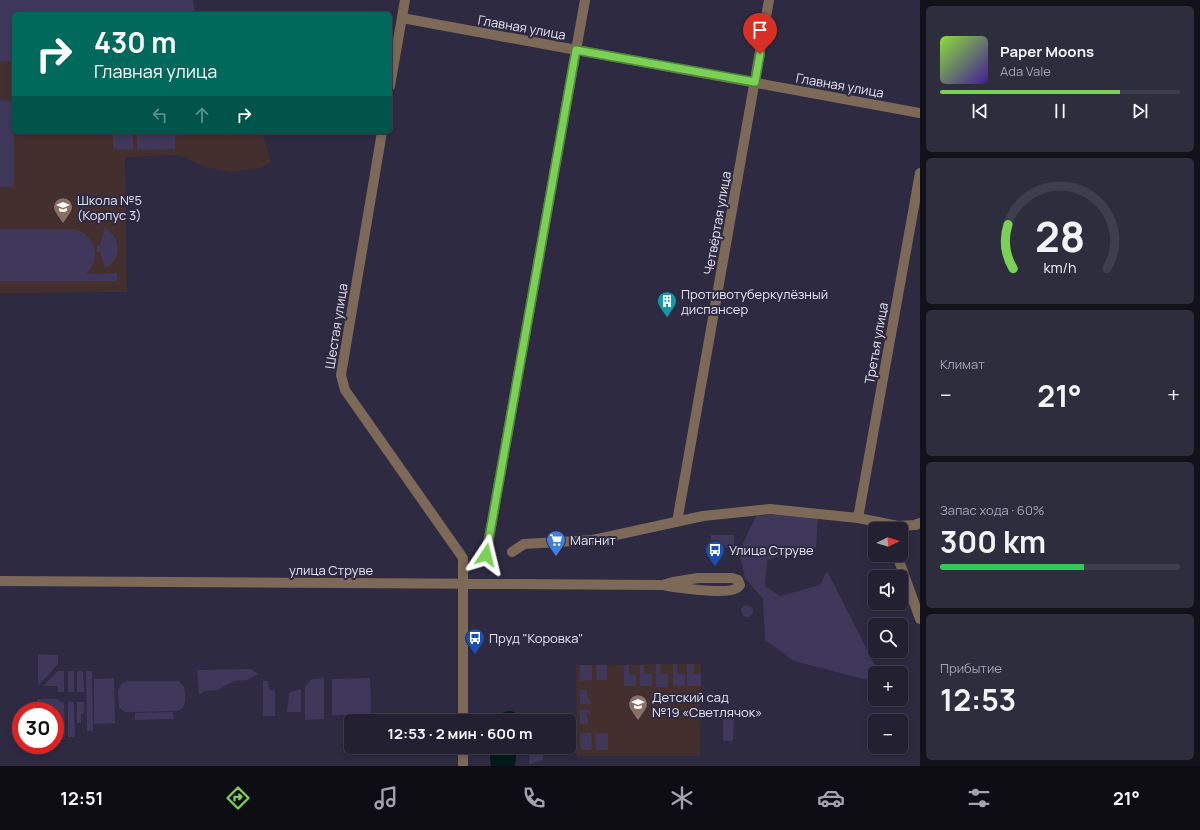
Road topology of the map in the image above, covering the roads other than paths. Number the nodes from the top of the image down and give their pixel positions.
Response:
1 (405, 0) edge
2 (585, 0) edge
3 (769, 0) edge
4 (402, 18) junction
5 (576, 50) junction
6 (392, 75) edge
7 (755, 82) junction
8 (920, 113) edge
9 (382, 134) edge
10 (920, 173) edge
11 (858, 518) junction
12 (677, 522) junction
13 (876, 522) edge
14 (920, 523) edge
15 (908, 526) edge
16 (512, 552) dead end
17 (486, 555) dead end
18 (900, 562) edge
19 (0, 581) edge
20 (463, 584) junction
21 (662, 585) junction
22 (920, 619) edge
23 (463, 714) edge
24 (463, 754) edge
25 (463, 766) edge

1 - 4 street
2 - 5 street
3 - 7 street, Четвёртая улица
4 - 5 street, Главная улица
4 - 6 street
5 - 7 street, Главная улица
5 - 17 street
7 - 8 street, Главная улица
7 - 12 street, Четвёртая улица
9 - 20 street, Шестая улица
10 - 11 street, Третья улица
11 - 12 street
11 - 13 street
12 - 16 street
14 - 15 street
18 - 22 street
19 - 20 street, улица Струве
20 - 21 street, улица Струве
20 - 23 street, Шестая улица
21 - 21 street, улица Струве
24 - 25 street

